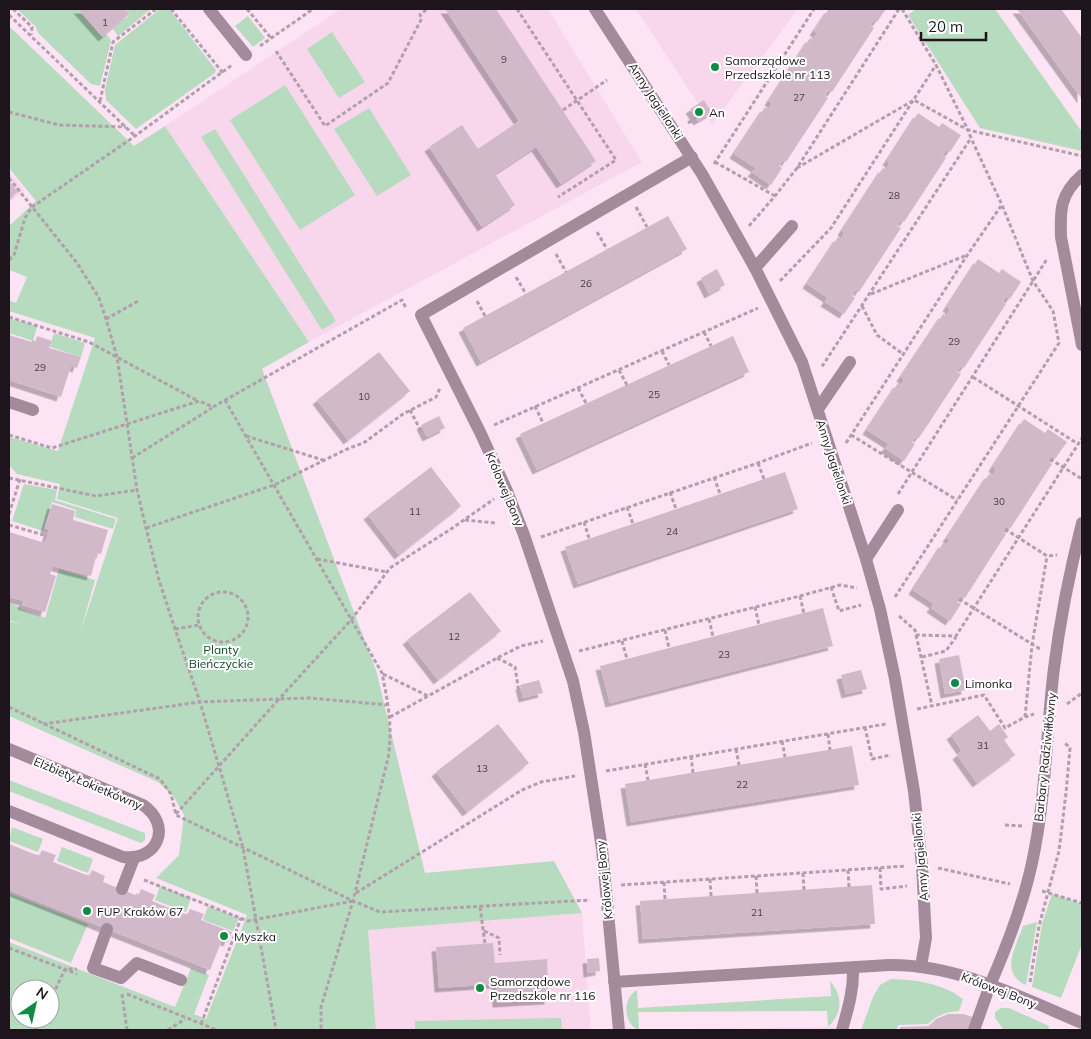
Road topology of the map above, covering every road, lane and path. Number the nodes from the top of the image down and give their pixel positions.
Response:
1 (13, 9) edge
2 (156, 9) edge
3 (171, 9) edge
4 (209, 9) edge
5 (247, 9) edge
6 (313, 9) edge
7 (427, 9) edge
8 (517, 9) edge
9 (596, 9) edge
10 (814, 9) edge
11 (898, 9) edge
12 (902, 9) edge
13 (9, 15) edge
14 (31, 36) junction
15 (271, 38) junction
16 (276, 51) dead end
17 (246, 55) junction
18 (936, 65) junction
19 (223, 72) junction
20 (608, 80) dead end
21 (577, 100) junction
22 (914, 100) junction
23 (100, 101) junction
24 (563, 110) dead end
25 (9, 112) edge
26 (126, 127) junction
27 (968, 130) junction
28 (135, 136) junction
29 (971, 138) junction
30 (1082, 156) edge
31 (692, 157) junction
32 (715, 162) junction
33 (798, 168) junction
34 (702, 174) junction
35 (1082, 175) edge
36 (9, 178) edge
37 (776, 196) junction
38 (558, 198) dead end
39 (1002, 205) junction
40 (32, 207) junction
41 (635, 207) dead end
42 (792, 226) dead end
43 (647, 227) dead end
44 (595, 229) dead end
45 (1061, 237) junction
46 (739, 238) junction
47 (607, 249) dead end
48 (555, 252) dead end
49 (968, 254) junction
50 (9, 260) edge
51 (755, 268) junction
52 (566, 272) dead end
53 (515, 274) dead end
54 (1033, 281) junction
55 (526, 294) dead end
56 (870, 295) junction
57 (475, 296) dead end
58 (770, 297) junction
59 (140, 300) dead end
60 (862, 306) junction
61 (421, 315) junction
62 (486, 316) dead end
63 (9, 317) edge
64 (106, 319) junction
65 (704, 332) junction
66 (1082, 345) edge
67 (711, 346) dead end
68 (662, 351) junction
69 (903, 354) junction
70 (117, 357) junction
71 (850, 362) dead end
72 (669, 365) dead end
73 (619, 370) junction
74 (451, 376) junction
75 (973, 377) junction
76 (626, 385) dead end
77 (810, 385) junction
78 (578, 388) junction
79 (225, 400) junction
80 (199, 401) junction
81 (9, 402) edge
82 (586, 403) dead end
83 (536, 406) junction
84 (1018, 407) junction
85 (213, 408) junction
86 (818, 409) junction
87 (33, 410) dead end
88 (410, 410) junction
89 (543, 423) dead end
90 (127, 424) junction
91 (480, 432) junction
92 (422, 433) dead end
93 (9, 434) edge
94 (851, 435) junction
95 (246, 436) junction
96 (826, 438) junction
97 (1082, 438) edge
98 (1078, 444) junction
99 (132, 458) junction
100 (1050, 459) dead end
101 (324, 461) junction
102 (834, 461) junction
103 (758, 463) junction
104 (1064, 467) junction
105 (912, 473) junction
106 (9, 478) edge
107 (714, 478) junction
108 (20, 479) junction
109 (764, 479) dead end
110 (1082, 479) edge
111 (274, 485) junction
112 (137, 490) junction
113 (507, 491) junction
114 (670, 492) junction
115 (720, 494) dead end
116 (957, 500) junction
117 (627, 507) junction
118 (676, 509) dead end
119 (898, 510) joint
120 (9, 514) edge
121 (464, 520) junction
122 (584, 522) junction
123 (496, 523) dead end
124 (1082, 523) edge
125 (632, 524) dead end
126 (9, 526) edge
127 (146, 528) junction
128 (1005, 529) dead end
129 (47, 536) dead end
130 (590, 538) dead end
131 (1018, 538) junction
132 (527, 542) junction
133 (1075, 552) junction
134 (1047, 556) junction
135 (316, 559) junction
136 (866, 559) junction
137 (387, 572) junction
138 (872, 583) junction
139 (831, 587) junction
140 (800, 596) junction
141 (960, 599) dead end
142 (862, 605) dead end
143 (755, 607) junction
144 (884, 608) junction
145 (974, 608) junction
146 (804, 614) dead end
147 (710, 619) junction
148 (352, 620) junction
149 (199, 625) junction
150 (759, 625) dead end
151 (175, 629) junction
152 (665, 630) junction
153 (916, 635) junction
154 (956, 636) junction
155 (558, 637) junction
156 (713, 637) dead end
157 (622, 641) junction
158 (1032, 645) junction
159 (669, 648) dead end
160 (564, 655) junction
161 (922, 657) junction
162 (497, 658) junction
163 (1056, 658) junction
164 (627, 659) dead end
165 (382, 673) junction
166 (519, 693) dead end
167 (428, 696) junction
168 (279, 699) junction
169 (200, 702) junction
170 (388, 704) junction
171 (932, 706) junction
172 (9, 707) edge
173 (1043, 712) dead end
174 (390, 717) junction
175 (902, 717) junction
176 (1024, 717) junction
177 (42, 724) junction
178 (865, 728) junction
179 (828, 734) junction
180 (782, 741) junction
181 (9, 749) edge
182 (736, 749) junction
183 (830, 750) dead end
184 (894, 755) dead end
185 (691, 756) junction
186 (785, 757) dead end
187 (645, 764) junction
188 (739, 765) dead end
189 (219, 766) junction
190 (590, 773) junction
191 (693, 773) dead end
192 (648, 780) dead end
193 (9, 811) edge
194 (176, 814) junction
195 (1005, 824) dead end
196 (1023, 826) dead end
197 (243, 848) junction
198 (134, 858) junction
199 (911, 866) dead end
200 (930, 866) dead end
201 (880, 868) junction
202 (848, 870) junction
203 (128, 873) junction
204 (803, 873) junction
205 (756, 876) junction
206 (710, 879) junction
207 (664, 882) junction
208 (1011, 884) dead end
209 (910, 885) dead end
210 (605, 886) junction
211 (849, 887) dead end
212 (122, 889) dead end
213 (804, 890) dead end
214 (1049, 892) dead end
215 (355, 893) junction
216 (757, 893) dead end
217 (712, 896) dead end
218 (665, 899) dead end
219 (607, 900) junction
220 (353, 901) junction
221 (1082, 903) edge
222 (480, 907) junction
223 (241, 918) junction
224 (256, 919) junction
225 (107, 929) dead end
226 (483, 931) junction
227 (485, 944) dead end
228 (500, 955) dead end
229 (922, 966) junction
230 (853, 967) junction
231 (65, 969) dead end
232 (60, 980) edge
233 (181, 980) dead end
234 (614, 982) junction
235 (990, 985) junction
236 (122, 992) dead end
237 (186, 1018) dead end
238 (1082, 1023) edge
239 (128, 1030) edge
240 (168, 1030) edge
241 (217, 1030) edge
242 (276, 1030) edge
243 (321, 1030) edge
244 (618, 1030) edge
245 (842, 1030) edge
246 (974, 1030) edge

1 - 14 path
2 - 23 path
3 - 19 path
4 - 17 street
5 - 15 path
6 - 15 path
7 - 16 path
8 - 21 path
9 - 31 street, Anny Jagiellonki
10 - 32 path
11 - 33 path
12 - 18 path
13 - 14 path
14 - 23 path
15 - 17 path
17 - 19 path
18 - 22 path
18 - 27 path
19 - 28 path
20 - 21 path
21 - 24 path
21 - 38 path
22 - 27 path
22 - 33 path
22 - 58 path
23 - 26 path
25 - 26 path
26 - 28 path
27 - 29 path
27 - 30 path
28 - 40 path
29 - 39 path
29 - 56 path
31 - 34 street, Anny Jagiellonki
31 - 61 street
32 - 34 path
32 - 37 path
33 - 37 path
34 - 46 street, Anny Jagiellonki
35 - 45 street
36 - 40 path
37 - 46 path
39 - 49 path
39 - 54 path
40 - 50 path
40 - 64 path
41 - 43 path
42 - 51 street
44 - 47 path
45 - 54 path
45 - 66 street
46 - 51 street, Anny Jagiellonki
48 - 52 path
49 - 56 path
49 - 69 path
51 - 58 street, Anny Jagiellonki
53 - 55 path
54 - 75 path
54 - 84 path
56 - 60 path
57 - 62 path
58 - 65 path
58 - 77 street, Anny Jagiellonki
59 - 64 path
60 - 69 path
60 - 77 path
61 - 74 street, Królowej Bony
61 - 79 path
63 - 70 path
64 - 70 path
65 - 67 path
65 - 68 path
68 - 72 path
68 - 73 path
69 - 94 path
70 - 80 path
70 - 90 path
71 - 86 street
73 - 76 path
73 - 78 path
74 - 88 path
74 - 91 street, Królowej Bony
75 - 84 path
75 - 105 path
77 - 86 street, Anny Jagiellonki
78 - 82 path
78 - 83 path
79 - 85 path
79 - 95 path
80 - 85 path
80 - 90 path
81 - 87 street
83 - 89 path
83 - 91 path
84 - 98 path
84 - 116 path
85 - 99 path
86 - 96 street, Anny Jagiellonki
88 - 92 path
88 - 101 path
90 - 93 path
90 - 99 path
91 - 113 street, Królowej Bony
94 - 102 path
94 - 105 path
95 - 101 path
95 - 111 path
96 - 102 street, Anny Jagiellonki
96 - 103 path
97 - 98 path
98 - 104 path
99 - 112 path
100 - 104 path
101 - 111 path
102 - 136 street, Anny Jagiellonki
103 - 107 path
103 - 109 path
104 - 110 path
104 - 131 path
105 - 116 path
105 - 119 path
106 - 108 path
107 - 114 path
107 - 115 path
108 - 112 path
108 - 120 path
111 - 127 path
111 - 135 path
112 - 127 path
113 - 121 path
113 - 132 street, Królowej Bony
114 - 117 path
114 - 118 path
116 - 144 path
117 - 122 path
117 - 125 path
119 - 136 street
121 - 123 path
121 - 137 path
122 - 130 path
122 - 132 path
124 - 133 street, Barbary Radziwiłłówny
126 - 129 path
127 - 151 path
128 - 131 path
131 - 134 path
131 - 145 path
132 - 155 street, Królowej Bony
133 - 134 path
133 - 163 street, Barbary Radziwiłłówny
134 - 158 path
135 - 137 path
135 - 148 path
136 - 138 street, Anny Jagiellonki
137 - 148 path
138 - 139 path
138 - 144 street, Anny Jagiellonki
139 - 140 path
139 - 142 path
140 - 143 path
140 - 146 path
141 - 145 path
143 - 147 path
143 - 150 path
144 - 153 path
144 - 175 street, Anny Jagiellonki
145 - 154 path
145 - 158 path
147 - 152 path
147 - 156 path
148 - 165 path
148 - 168 path
149 - 149 path
149 - 151 path
151 - 169 path
152 - 157 path
152 - 159 path
153 - 154 path
153 - 161 path
154 - 161 path
155 - 160 street, Królowej Bony
155 - 162 path
157 - 160 path
157 - 164 path
158 - 163 path
158 - 176 path
160 - 190 street, Królowej Bony
161 - 171 path
162 - 166 path
162 - 167 path
163 - 235 street, Barbary Radziwiłłówny
165 - 167 path
165 - 170 path
167 - 174 path
168 - 169 path
168 - 170 path
168 - 189 path
169 - 177 path
169 - 189 path
170 - 174 path
171 - 175 path
171 - 176 path
172 - 177 path
173 - 176 path
174 - 215 path
175 - 178 path
175 - 229 street, Anny Jagiellonki
177 - 194 path
178 - 179 path
178 - 184 path
179 - 180 path
179 - 183 path
180 - 182 path
180 - 186 path
181 - 198 street, Elżbiety Łokietkówny
182 - 185 path
182 - 188 path
185 - 187 path
185 - 191 path
187 - 190 path
187 - 192 path
189 - 194 path
189 - 197 path
190 - 210 street, Królowej Bony
190 - 215 path
193 - 198 street
194 - 197 path
195 - 196 path
197 - 220 path
197 - 224 path
198 - 203 street
199 - 201 path
200 - 208 path
201 - 202 path
201 - 209 path
202 - 204 path
202 - 211 path
203 - 212 street
203 - 223 path
204 - 205 path
204 - 213 path
205 - 206 path
205 - 216 path
206 - 207 path
206 - 217 path
207 - 210 path
207 - 218 path
210 - 219 street, Królowej Bony
214 - 221 path
215 - 220 path
219 - 222 path
219 - 234 street, Królowej Bony
220 - 222 path
220 - 224 path
220 - 243 path
222 - 226 path
223 - 224 path
223 - 241 path
224 - 242 path
225 - 233 street
226 - 227 path
226 - 228 path
229 - 230 street, Królowej Bony
229 - 235 street, Królowej Bony
230 - 234 street, Królowej Bony
230 - 245 street
231 - 232 path
234 - 244 street, Królowej Bony
235 - 238 street, Królowej Bony
235 - 246 street, Barbary Radziwiłłówny
236 - 239 path
237 - 240 path

